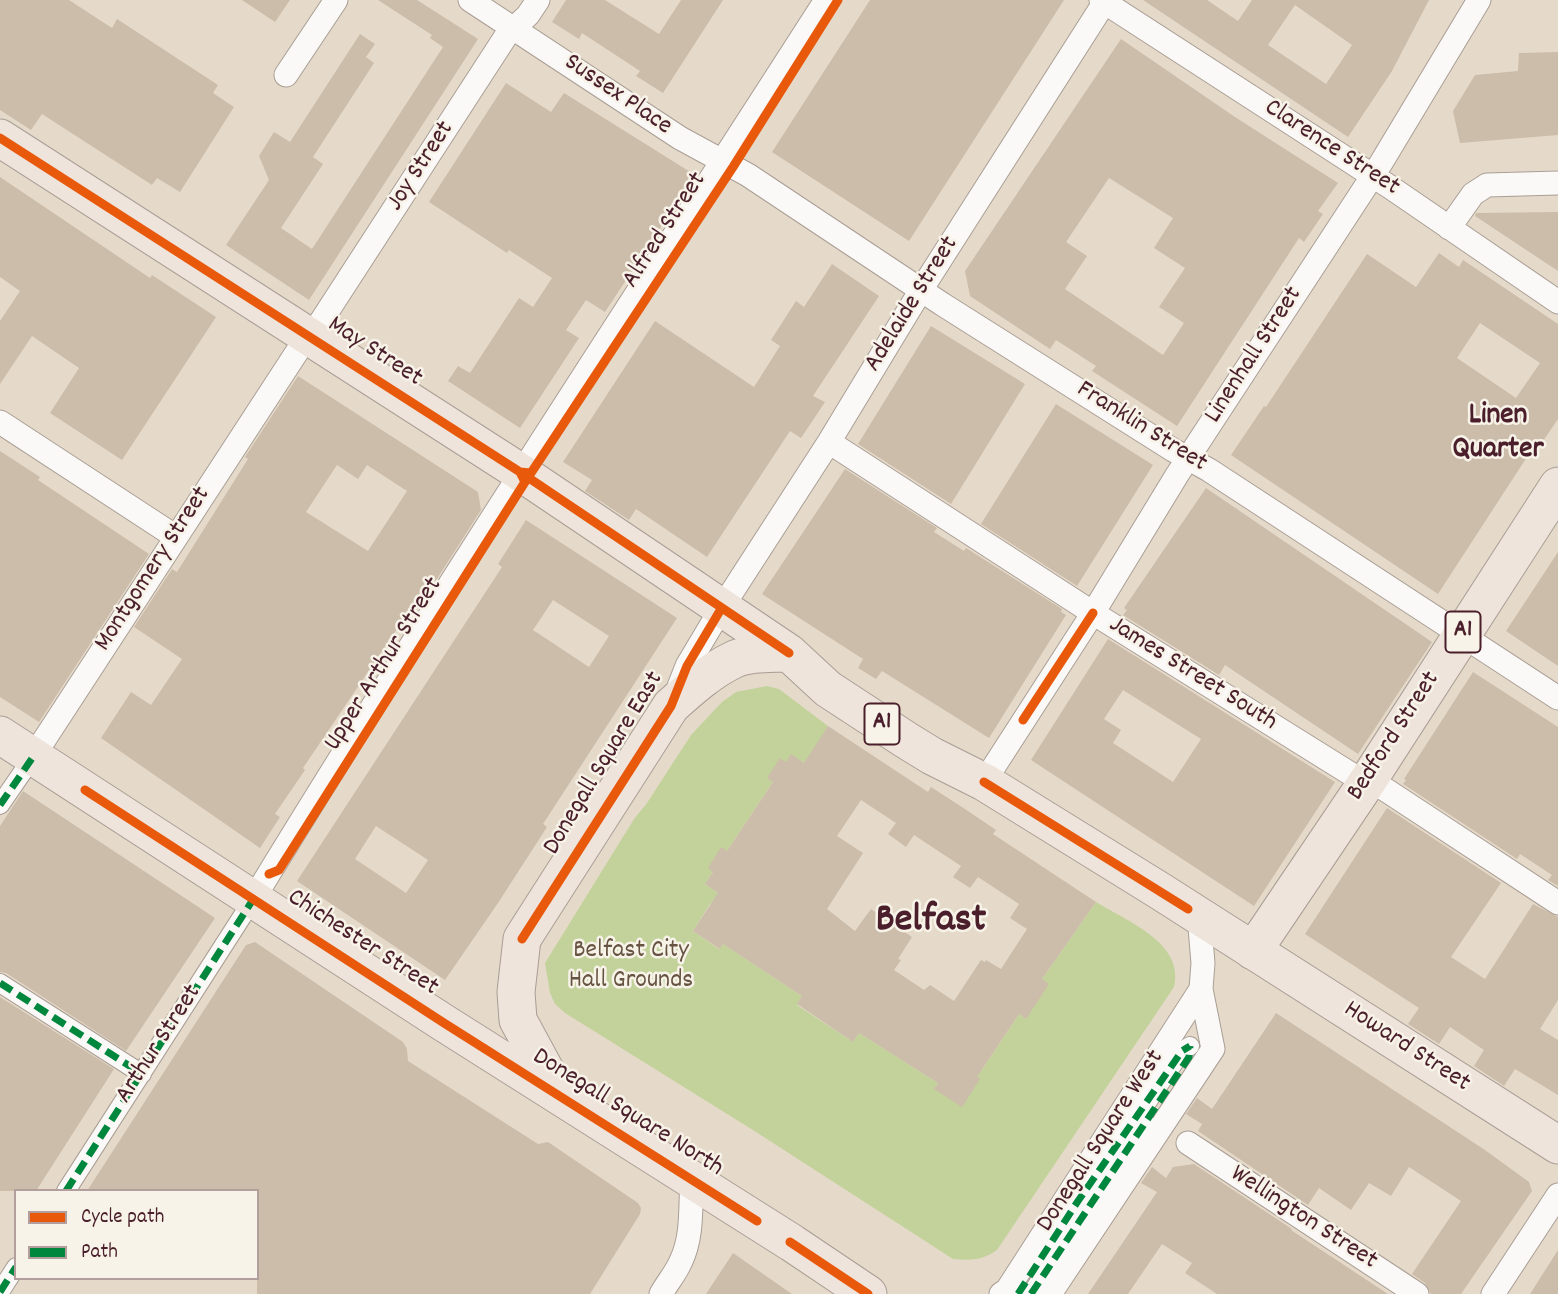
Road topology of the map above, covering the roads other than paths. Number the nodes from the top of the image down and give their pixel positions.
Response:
1 (336, 0) edge
2 (471, 0) edge
3 (538, 0) edge
4 (826, 0) edge
5 (1479, 0) edge
6 (1103, 1) edge
7 (513, 28) junction
8 (286, 75) dead end
9 (0, 138) edge
10 (723, 161) junction
11 (1373, 176) junction
12 (1558, 183) edge
13 (1449, 228) junction
14 (921, 290) junction
15 (1558, 302) edge
16 (308, 335) junction
17 (0, 422) edge
18 (829, 442) junction
19 (1188, 459) junction
20 (520, 472) junction
21 (1558, 486) edge
22 (176, 537) junction
23 (721, 609) junction
24 (1093, 613) junction
25 (1461, 635) junction
26 (789, 653) junction
27 (1558, 698) edge
28 (671, 706) junction
29 (0, 735) edge
30 (33, 757) junction
31 (1368, 779) junction
32 (984, 782) junction
33 (0, 806) edge
34 (254, 898) junction
35 (1558, 903) edge
36 (1199, 916) junction
37 (1253, 951) junction
38 (0, 983) edge
39 (1201, 989) junction
40 (475, 1042) joint
41 (142, 1074) junction
42 (559, 1096) junction
43 (1188, 1143) dead end
44 (1558, 1145) edge
45 (692, 1180) junction
46 (67, 1189) edge
47 (1558, 1195) edge
48 (14, 1271) edge
49 (0, 1292) edge
50 (661, 1294) edge
51 (868, 1294) edge
52 (1001, 1294) edge
53 (1018, 1294) edge
54 (1031, 1294) edge
55 (1050, 1294) edge
56 (1417, 1294) edge
57 (1493, 1294) edge

1 - 8 street
2 - 7 street, Sussex Place
3 - 7 street, Joy Street
4 - 10 street, Alfred Street
5 - 11 street, Linenhall Street
6 - 11 street, Clarence Street
6 - 14 street, Adelaide Street
7 - 10 street, Sussex Place
7 - 16 street, Joy Street
9 - 16 main road, May Street
10 - 14 street, Franklin Street
10 - 20 street, Alfred Street
11 - 13 street, Clarence Street
11 - 19 street, Linenhall Street
12 - 13 street
13 - 15 street, Clarence Street
14 - 18 street, Adelaide Street
14 - 19 street, Franklin Street
16 - 20 main road, May Street
16 - 22 street, Montgomery Street
17 - 22 street
18 - 23 street, Adelaide Street
18 - 24 street, James Street South
19 - 24 street, Linenhall Street
19 - 25 street, Franklin Street
20 - 23 main road, May Street
20 - 34 street, Upper Arthur Street
21 - 25 main road, Bedford Street / A1
22 - 30 street, Montgomery Street
23 - 26 main road, May Street
23 - 28 street, Donegall Square East
24 - 31 street, James Street South
24 - 32 street, Linenhall Street
25 - 27 street, Franklin Street
25 - 31 main road, Bedford Street / A1
26 - 28 main road, Donegall Square East
26 - 32 main road, A1
28 - 42 main road, Donegall Square East
29 - 30 main road, Chichester Street
30 - 33 street, Montgomery Street
30 - 34 main road, Chichester Street
31 - 35 street, James Street South
31 - 37 main road, Bedford Street / A1
32 - 36 main road, A1
34 - 40 main road, Chichester Street
34 - 41 street, Arthur Street
36 - 37 main road, A1
36 - 39 street, Donegall Square West
37 - 44 main road, Howard Street / A1
38 - 41 street
39 - 52 street, Donegall Square West
39 - 55 street, Donegall Square West
40 - 42 main road, Donegall Square North
41 - 46 street, Arthur Street
42 - 45 main road, Donegall Square North
43 - 56 street, Wellington Street
45 - 50 street
45 - 51 main road, Donegall Square North
47 - 57 street
48 - 49 street
53 - 54 street

